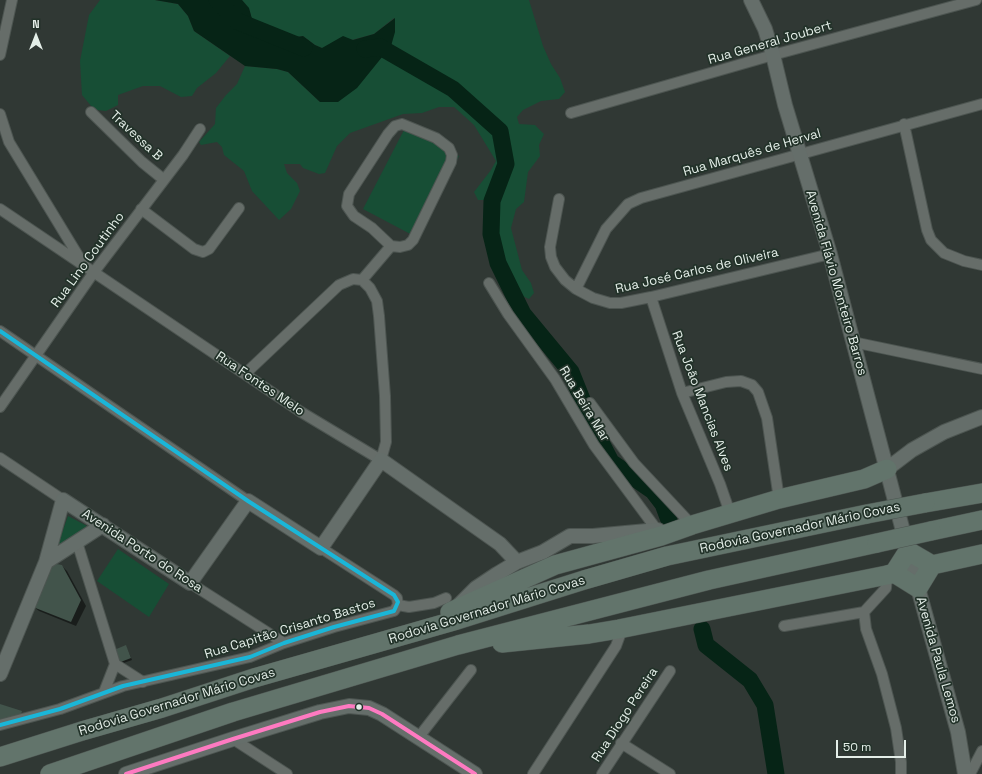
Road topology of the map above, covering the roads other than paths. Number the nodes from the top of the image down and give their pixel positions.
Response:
1 (12, 0) edge
2 (751, 0) edge
3 (976, 0) edge
4 (0, 55) edge
5 (773, 55) junction
6 (982, 104) edge
7 (91, 112) dead end
8 (571, 113) dead end
9 (0, 114) edge
10 (904, 124) junction
11 (200, 129) dead end
12 (799, 153) junction
13 (163, 179) junction
14 (559, 199) dead end
15 (239, 208) dead end
16 (0, 209) edge
17 (141, 209) junction
18 (391, 246) junction
19 (830, 254) junction
20 (83, 264) junction
21 (982, 265) edge
22 (94, 272) junction
23 (362, 280) junction
24 (489, 283) dead end
25 (576, 289) junction
26 (651, 297) junction
27 (0, 331) edge
28 (853, 342) junction
29 (36, 356) junction
30 (982, 370) edge
31 (246, 373) junction
32 (682, 393) junction
33 (590, 402) dead end
34 (0, 407) edge
35 (982, 417) edge
36 (0, 458) edge
37 (382, 460) junction
38 (887, 469) junction
39 (982, 493) edge
40 (63, 500) junction
41 (779, 500) junction
42 (248, 501) junction
43 (730, 513) junction
44 (982, 520) edge
45 (103, 525) junction
46 (673, 529) junction
47 (77, 542) junction
48 (321, 548) junction
49 (908, 550) junction
50 (982, 554) edge
51 (46, 562) junction
52 (517, 562) junction
53 (932, 565) junction
54 (913, 569) joint
55 (891, 574) junction
56 (190, 582) junction
57 (918, 588) junction
58 (451, 603) junction
59 (398, 605) junction
60 (864, 612) junction
61 (784, 626) dead end
62 (619, 629) junction
63 (408, 635) junction
64 (284, 643) junction
65 (115, 664) junction
66 (471, 670) dead end
67 (670, 671) dead end
68 (0, 674) edge
69 (143, 682) junction
70 (104, 692) junction
71 (233, 712) junction
72 (0, 724) edge
73 (418, 738) junction
74 (233, 739) junction
75 (621, 743) junction
76 (982, 751) edge
77 (0, 757) edge
78 (143, 772) edge
79 (50, 774) edge
80 (126, 774) edge
81 (287, 774) edge
82 (475, 774) edge
83 (533, 774) edge
84 (602, 774) edge
85 (670, 774) edge
86 (900, 774) edge
87 (964, 774) edge
88 (970, 774) edge

1 - 4 street
2 - 5 main road, Avenida Flávio Monteiro Barros
3 - 5 street, Rua General Joubert
5 - 8 street, Rua General Joubert
5 - 12 main road, Avenida Flávio Monteiro Barros
6 - 10 street, Rua Marquês de Herval
7 - 13 street, Travessa B
9 - 20 street
10 - 12 street, Rua Marquês de Herval
10 - 21 street
11 - 13 street, Rua Lino Coutinho
12 - 19 main road, Avenida Flávio Monteiro Barros
12 - 25 street, Rua Marquês de Herval
13 - 17 street, Rua Lino Coutinho
14 - 25 street, Rua José Carlos de Oliveira
15 - 17 street
16 - 20 street, Rua Fontes Melo
17 - 22 street, Rua Lino Coutinho
18 - 18 street
18 - 23 street
19 - 26 street, Rua José Carlos de Oliveira
19 - 28 main road, Avenida Flávio Monteiro Barros
20 - 22 street, Rua Fontes Melo
22 - 29 street, Rua Lino Coutinho
22 - 31 street, Rua Fontes Melo
23 - 31 street
23 - 37 street
24 - 46 street, Rua Beira Mar
25 - 26 street, Rua José Carlos de Oliveira
26 - 32 street, Rua João Mancias Alves
27 - 29 street
28 - 30 street
28 - 38 main road, Avenida Flávio Monteiro Barros
29 - 34 street, Rua Lino Coutinho
29 - 42 street
31 - 37 street, Rua Fontes Melo
32 - 41 street
32 - 43 street, Rua João Mancias Alves
33 - 46 street
35 - 38 main road
36 - 40 street, Avenida Porto do Rosa
37 - 48 main road
37 - 52 main road, Rua Fontes Melo
38 - 41 highway
38 - 49 main road, Avenida Flávio Monteiro Barros
39 - 63 highway, Rodovia Governador Mário Covas, bridge
40 - 45 main road, Avenida Porto do Rosa
40 - 51 main road
41 - 43 highway
42 - 48 main road
42 - 56 main road
43 - 46 highway
44 - 71 highway, Rodovia Governador Mário Covas, bridge
45 - 47 main road
45 - 56 main road, Avenida Porto do Rosa
46 - 52 main road
46 - 58 highway
47 - 51 main road
47 - 65 street
48 - 59 street, Rua Capitão Crisanto Bastos
49 - 53 highway
49 - 54 main road, Avenida Flávio Monteiro Barros
49 - 55 highway
50 - 53 highway
51 - 68 main road
52 - 58 main road
53 - 57 highway
54 - 57 main road, Avenida Paula Lemos
55 - 57 highway
55 - 60 street
55 - 62 highway
56 - 64 street, Avenida Porto do Rosa
57 - 87 main road, Avenida Paula Lemos
58 - 59 street
58 - 63 highway
59 - 64 street, Rua Capitão Crisanto Bastos
60 - 61 street
60 - 86 street
62 - 71 highway
62 - 83 street
63 - 77 highway, Rodovia Governador Mário Covas
64 - 69 street, Rua Capitão Crisanto Bastos
65 - 69 street
65 - 70 street
66 - 73 street
67 - 75 street, Rua Diogo Pereira
69 - 70 street, Rua Capitão Crisanto Bastos
70 - 72 street, Rua Capitão Crisanto Bastos
71 - 79 highway, Rodovia Governador Mário Covas
73 - 74 main road
73 - 82 main road
74 - 78 main road
74 - 81 street
75 - 84 street, Rua Diogo Pereira
75 - 85 street
76 - 88 street
78 - 80 main road

